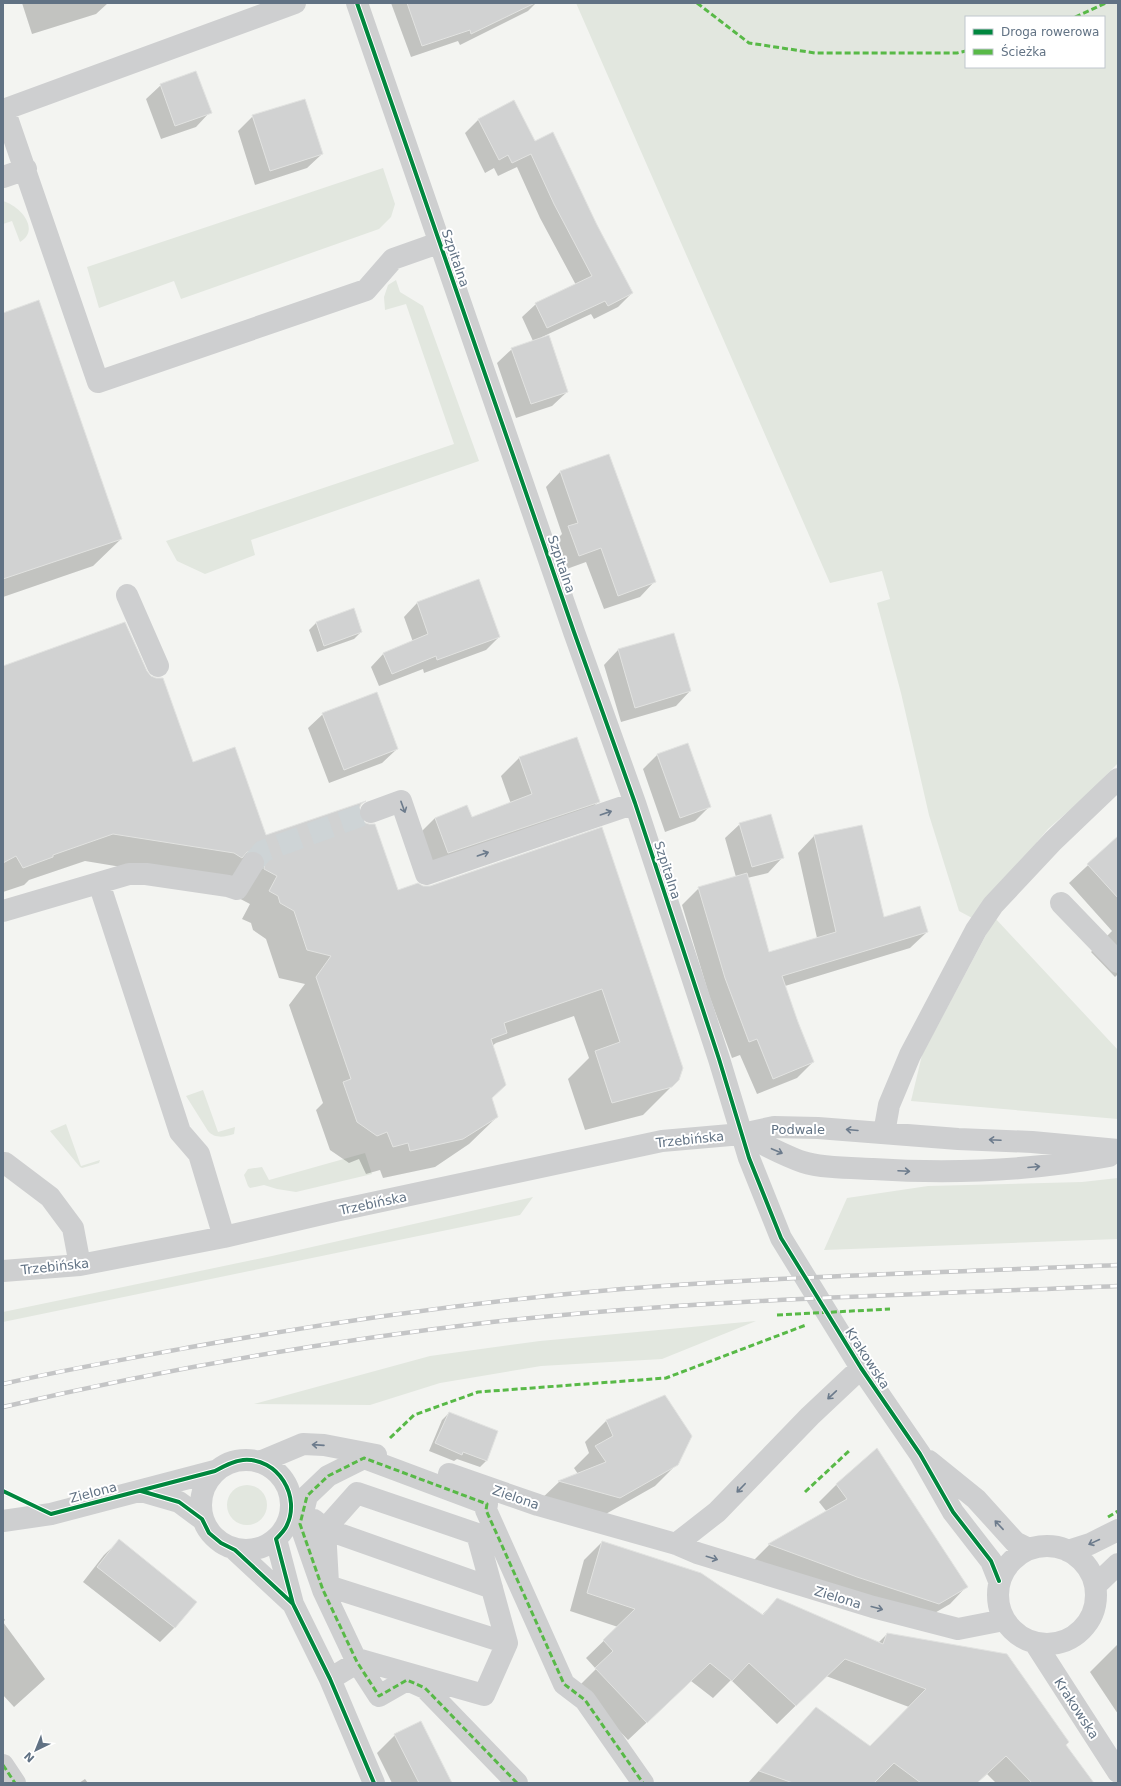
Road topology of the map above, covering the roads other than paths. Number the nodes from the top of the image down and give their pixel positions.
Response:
1 (295, 3) edge
2 (357, 3) edge
3 (4, 109) edge
4 (26, 169) junction
5 (3, 177) edge
6 (441, 242) junction
7 (127, 595) dead end
8 (158, 666) dead end
9 (1118, 779) edge
10 (635, 802) junction
11 (371, 812) tunnel mouth
12 (253, 863) tunnel mouth
13 (99, 883) junction
14 (1062, 903) dead end
15 (3, 911) edge
16 (1118, 962) edge
17 (884, 1133) junction
18 (742, 1134) junction
19 (1118, 1150) edge
20 (1118, 1154) edge
21 (3, 1164) edge
22 (224, 1237) junction
23 (80, 1265) junction
24 (3, 1272) edge
25 (861, 1368) junction
26 (356, 1451) junction
27 (920, 1454) junction
28 (260, 1462) junction
29 (215, 1471) junction
30 (140, 1491) junction
31 (295, 1506) junction
32 (202, 1519) junction
33 (3, 1521) edge
34 (325, 1529) junction
35 (1118, 1530) edge
36 (276, 1539) junction
37 (676, 1544) junction
38 (1029, 1549) junction
39 (236, 1550) junction
40 (1068, 1551) junction
41 (1118, 1564) edge
42 (1000, 1581) junction
43 (328, 1586) junction
44 (1095, 1586) junction
45 (492, 1588) junction
46 (293, 1604) junction
47 (1004, 1620) junction
48 (507, 1643) junction
49 (1035, 1643) junction
50 (359, 1661) junction
51 (330, 1679) junction
52 (3, 1765) edge
53 (1118, 1772) edge
54 (15, 1783) edge
55 (374, 1783) edge
56 (517, 1783) edge
57 (643, 1783) edge

1 - 3 street
2 - 6 street, Szpitalna
3 - 4 street
4 - 5 street
4 - 6 street
6 - 10 street, Szpitalna
7 - 8 street
9 - 17 street
11 -> 10 street
10 - 18 street, Szpitalna
12 - 13 street
13 - 15 street
13 - 22 street
14 - 16 street
17 -> 18 street, Podwale
19 -> 17 street, Podwale
18 -> 20 street, Podwale
18 - 22 street, Trzebińska
18 - 25 street, Krakowska
21 - 23 street
22 - 23 street, Trzebińska
23 - 24 street, Trzebińska
25 - 27 street, Krakowska
25 -> 37 street
26 -> 28 street, Zielona
26 - 31 street
26 - 37 street, Zielona
38 -> 27 street, Krakowska
27 - 42 street, Krakowska
28 - 29 street
28 - 31 street
29 - 30 street, Zielona
29 - 32 street
30 - 32 street
30 - 33 street, Zielona
31 - 34 street
31 - 36 street
31 - 50 street
31 - 57 street
32 - 39 street
34 - 43 street
34 - 45 street
34 - 45 street
35 -> 40 street
36 - 39 street
36 - 46 street
37 -> 47 street, Zielona
38 - 40 street
38 - 42 street
39 - 46 street
40 - 44 street
41 - 44 street
42 - 47 street
43 - 48 street
43 - 50 street
44 - 49 street
45 - 48 street
46 - 51 street
47 - 49 street
48 - 50 street
49 - 53 street, Krakowska
50 - 51 street
50 - 56 street
51 - 55 street
52 - 54 street

